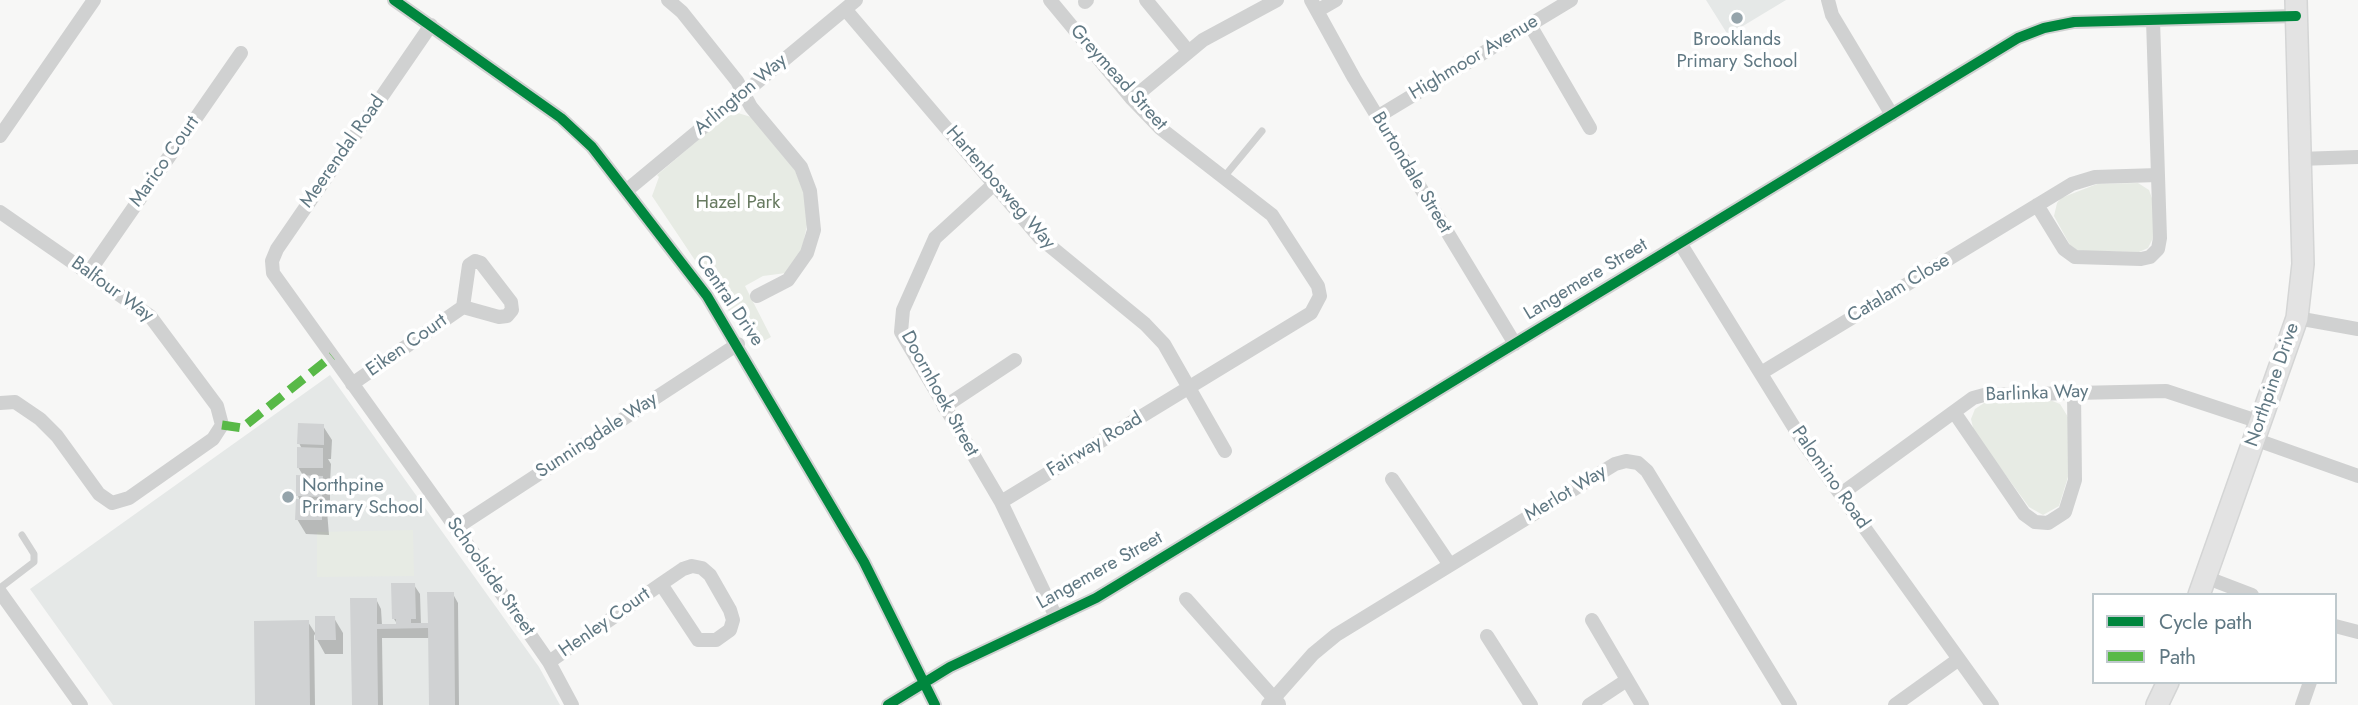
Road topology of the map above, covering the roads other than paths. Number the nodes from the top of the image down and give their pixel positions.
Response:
1 (94, 0) edge
2 (394, 0) edge
3 (668, 0) edge
4 (1051, 0) edge
5 (1146, 0) edge
6 (1277, 0) edge
7 (1336, 0) edge
8 (1571, 0) edge
9 (1828, 0) edge
10 (850, 5) edge
11 (1314, 6) edge
12 (2296, 8) edge
13 (2153, 20) junction
14 (430, 25) junction
15 (1530, 25) junction
16 (1188, 51) junction
17 (241, 53) dead end
18 (744, 93) junction
19 (1132, 99) junction
20 (1892, 115) junction
21 (1377, 117) junction
22 (1590, 128) dead end
23 (1262, 131) dead end
24 (0, 136) edge
25 (2358, 157) edge
26 (2299, 159) junction
27 (2158, 175) junction
28 (1223, 177) junction
29 (993, 185) junction
30 (626, 191) junction
31 (2037, 205) junction
32 (0, 212) edge
33 (1680, 243) junction
34 (89, 272) junction
35 (279, 283) joint
36 (757, 296) dead end
37 (1319, 302) joint
38 (463, 307) dead end
39 (2297, 318) junction
40 (2358, 329) edge
41 (738, 344) junction
42 (1515, 344) junction
43 (1015, 360) dead end
44 (1761, 373) junction
45 (352, 384) junction
46 (1189, 388) junction
47 (2074, 392) junction
48 (0, 402) edge
49 (944, 407) junction
50 (1954, 412) junction
51 (2257, 430) junction
52 (1225, 451) dead end
53 (2358, 476) edge
54 (1392, 479) dead end
55 (1841, 494) junction
56 (1002, 502) junction
57 (456, 528) junction
58 (22, 535) dead end
59 (1450, 565) junction
60 (661, 584) junction
61 (2202, 586) edge
62 (0, 590) edge
63 (2241, 593) edge
64 (1186, 599) dead end
65 (1056, 617) junction
66 (1592, 620) dead end
67 (2337, 627) edge
68 (2358, 632) edge
69 (1487, 636) dead end
70 (1959, 659) junction
71 (549, 662) junction
72 (1627, 680) junction
73 (925, 684) junction
74 (2167, 684) edge
75 (2309, 684) edge
76 (1274, 703) edge
77 (81, 705) edge
78 (572, 705) edge
79 (888, 705) edge
80 (935, 705) edge
81 (1531, 705) edge
82 (1589, 705) edge
83 (1642, 705) edge
84 (1790, 705) edge
85 (1895, 705) edge
86 (1992, 705) edge
87 (2157, 705) edge
88 (2302, 705) edge

1 - 24 street
2 - 14 street, Central Drive
3 - 18 street
4 - 19 street, Greymead Street
5 - 16 street
6 - 16 street
7 - 11 street
8 - 15 street, Highmoor Avenue
9 - 20 street
10 - 18 street, Arlington Way
10 - 29 street, Hartenbosweg Way
11 - 21 street, Burtondale Street
12 - 13 street, Langemere Street
12 - 26 street, Northpine Drive
13 - 20 street, Langemere Street
13 - 27 street
14 - 30 street, Central Drive
14 - 35 street, Meerendal Road
15 - 21 street, Highmoor Avenue
15 - 22 street
16 - 19 street
17 - 34 street, Marico Court
18 - 30 street, Arlington Way
18 - 36 street
19 - 28 street, Greymead Street
20 - 33 street, Langemere Street
21 - 42 street, Burtondale Street
23 - 28 lane
25 - 26 street
26 - 39 street, Northpine Drive
27 - 31 street, Catalam Close
27 - 31 street
28 - 37 street, Greymead Street
29 - 46 street, Hartenbosweg Way
29 - 49 street, Doornhoek Street
30 - 41 street, Central Drive
31 - 44 street, Catalam Close
32 - 34 street, Balfour Way
33 - 42 street, Langemere Street
33 - 44 street, Palomino Road
34 - 48 street, Balfour Way
35 - 45 street, Schoolside Street
37 - 46 street, Fairway Road
38 - 45 street, Eiken Court
39 - 40 street
39 - 51 street, Northpine Drive
41 - 57 street, Sunningdale Way
41 - 73 street, Central Drive
42 - 65 street, Langemere Street
43 - 49 street
44 - 55 street, Palomino Road
45 - 57 street, Schoolside Street
46 - 52 street
46 - 56 street, Fairway Road
47 - 50 street, Barlinka Way
47 - 50 street
47 - 51 street, Barlinka Way
49 - 56 street, Doornhoek Street
50 - 55 street, Barlinka Way
51 - 53 street, Barlinka Way
51 - 61 street, Northpine Drive
54 - 59 street
55 - 70 street, Palomino Road
56 - 65 street, Doornhoek Street
57 - 71 street, Schoolside Street
58 - 62 lane
59 - 76 street, Merlot Way
59 - 84 street, Merlot Way
60 - 60 street, Henley Court
60 - 71 street, Henley Court
61 - 63 street
62 - 77 street
64 - 76 street
65 - 73 street, Langemere Street
66 - 72 street
67 - 68 street
69 - 81 street
70 - 85 street
70 - 86 street, Palomino Road
71 - 78 street, Schoolside Street
72 - 82 street
72 - 83 street
73 - 79 street, Langemere Street
73 - 80 street, Central Drive
74 - 87 street
75 - 88 street

